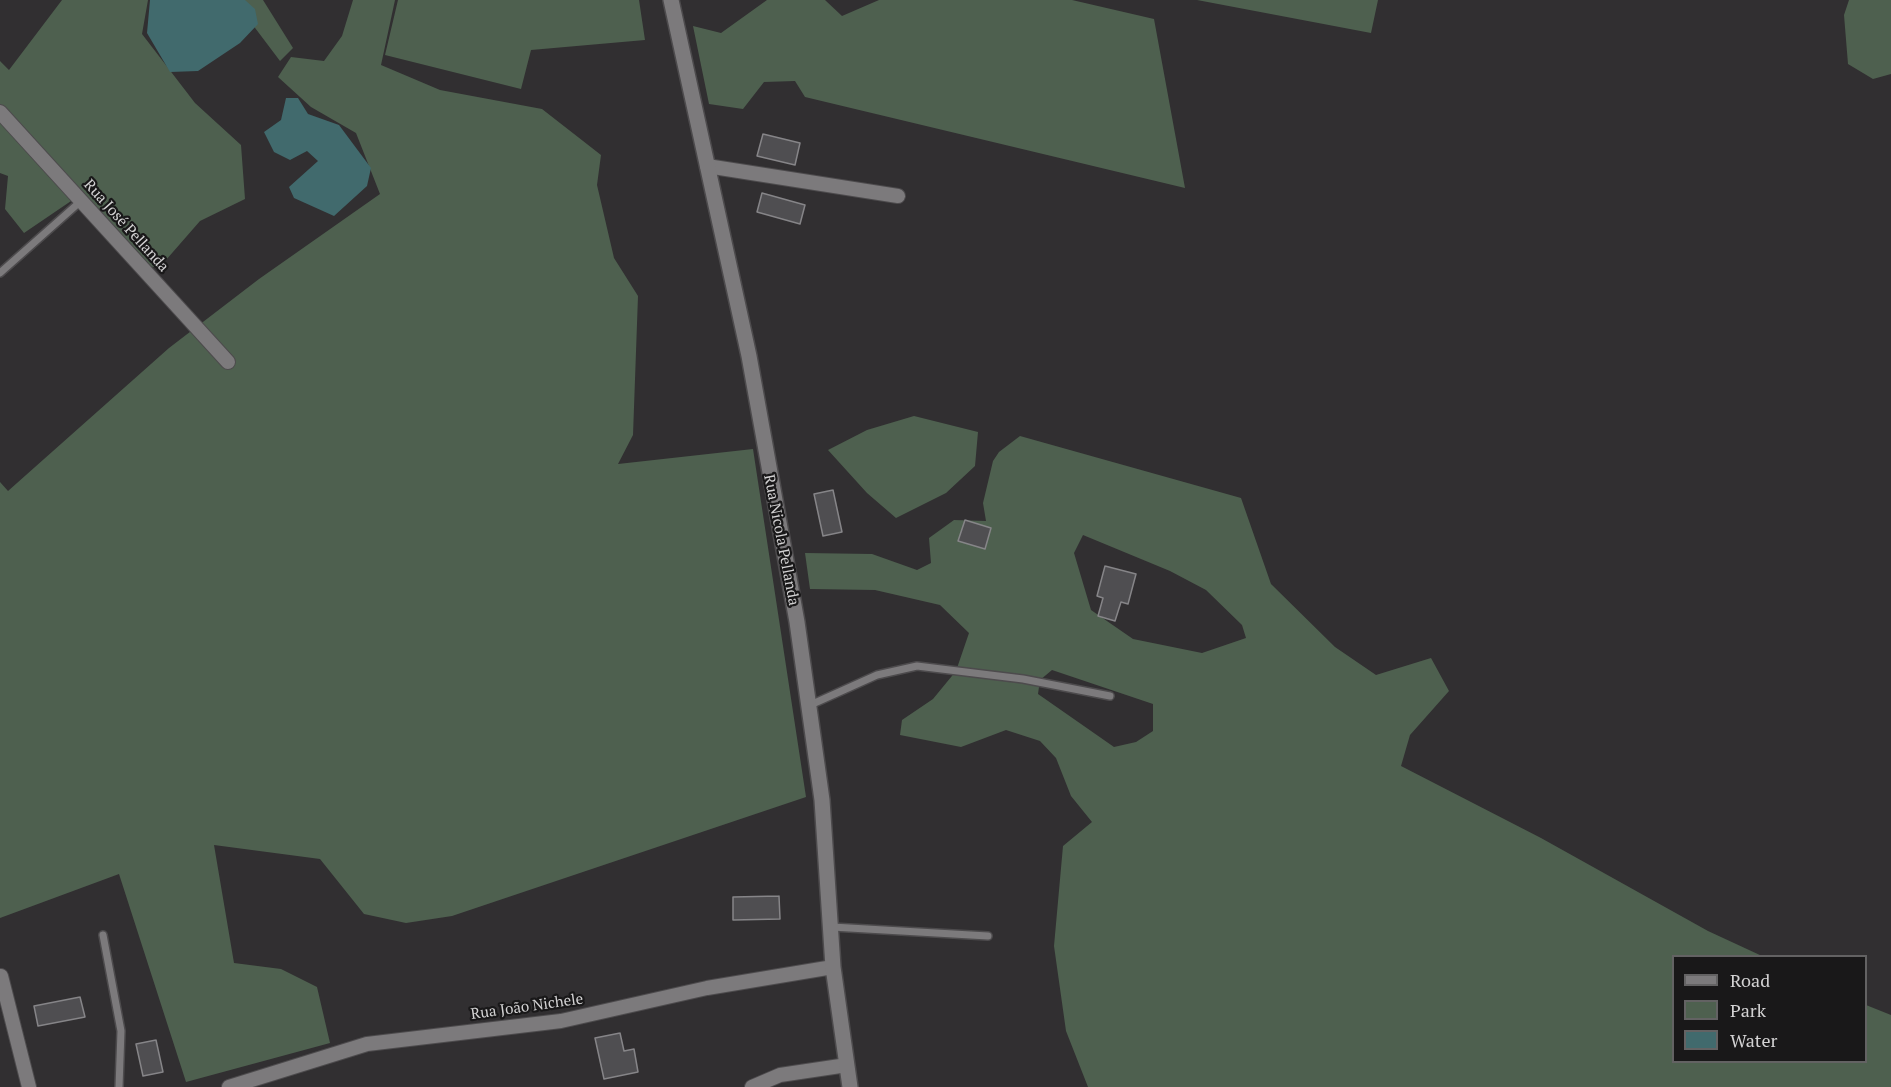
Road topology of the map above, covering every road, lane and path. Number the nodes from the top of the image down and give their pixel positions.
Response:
1 (671, 0) edge
2 (0, 112) edge
3 (707, 166) junction
4 (898, 196) dead end
5 (81, 201) junction
6 (0, 273) edge
7 (228, 362) dead end
8 (1110, 696) dead end
9 (808, 706) junction
10 (832, 927) junction
11 (103, 935) dead end
12 (988, 936) dead end
13 (833, 968) junction
14 (1, 976) edge
15 (847, 1065) junction
16 (29, 1087) edge
17 (119, 1087) edge
18 (229, 1087) edge
19 (752, 1087) edge
20 (850, 1087) edge

1 - 3 main road, Rua Nicola Pellanda
2 - 5 street, Rua José Pellanda
3 - 4 street
3 - 9 main road, Rua Nicola Pellanda
5 - 6 lane
5 - 7 street, Rua José Pellanda
8 - 9 lane
9 - 10 main road, Rua Nicola Pellanda
10 - 12 lane
10 - 13 main road, Rua Nicola Pellanda
11 - 17 lane
13 - 15 main road, Rua Nicola Pellanda
13 - 18 street, Rua João Nichele
14 - 16 street
15 - 19 street
15 - 20 main road, Rua Nicola Pellanda

